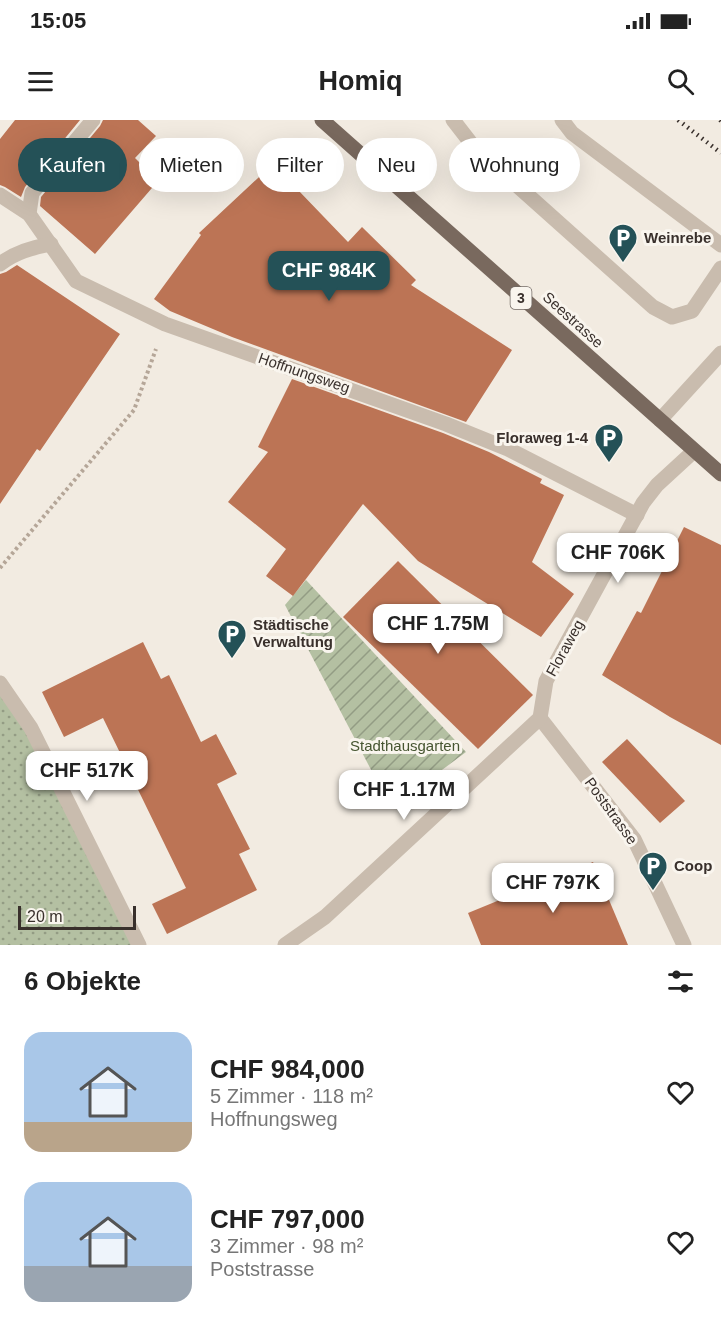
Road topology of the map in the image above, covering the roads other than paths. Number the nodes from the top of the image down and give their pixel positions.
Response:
1 (93, 120) edge
2 (322, 120) edge
3 (453, 120) edge
4 (562, 120) edge
5 (0, 195) edge
6 (29, 214) junction
7 (51, 244) junction
8 (721, 245) edge
9 (0, 264) edge
10 (721, 268) edge
11 (721, 353) edge
12 (660, 420) junction
13 (694, 451) junction
14 (721, 474) edge
15 (637, 515) junction
16 (0, 684) edge
17 (540, 718) junction
18 (139, 945) edge
19 (285, 945) edge
20 (684, 945) edge

1 - 6 street
2 - 12 main road, Seestrasse / 3
3 - 10 street
4 - 8 street
5 - 6 street, Hoffnungsweg
6 - 7 street, Hoffnungsweg
7 - 9 street
7 - 15 street, Hoffnungsweg
11 - 12 street
12 - 13 main road, Seestrasse / 3
13 - 14 main road, Seestrasse / 3
13 - 15 street, Floraweg
15 - 17 street, Floraweg
16 - 18 street
17 - 19 street
17 - 20 street, Poststrasse

